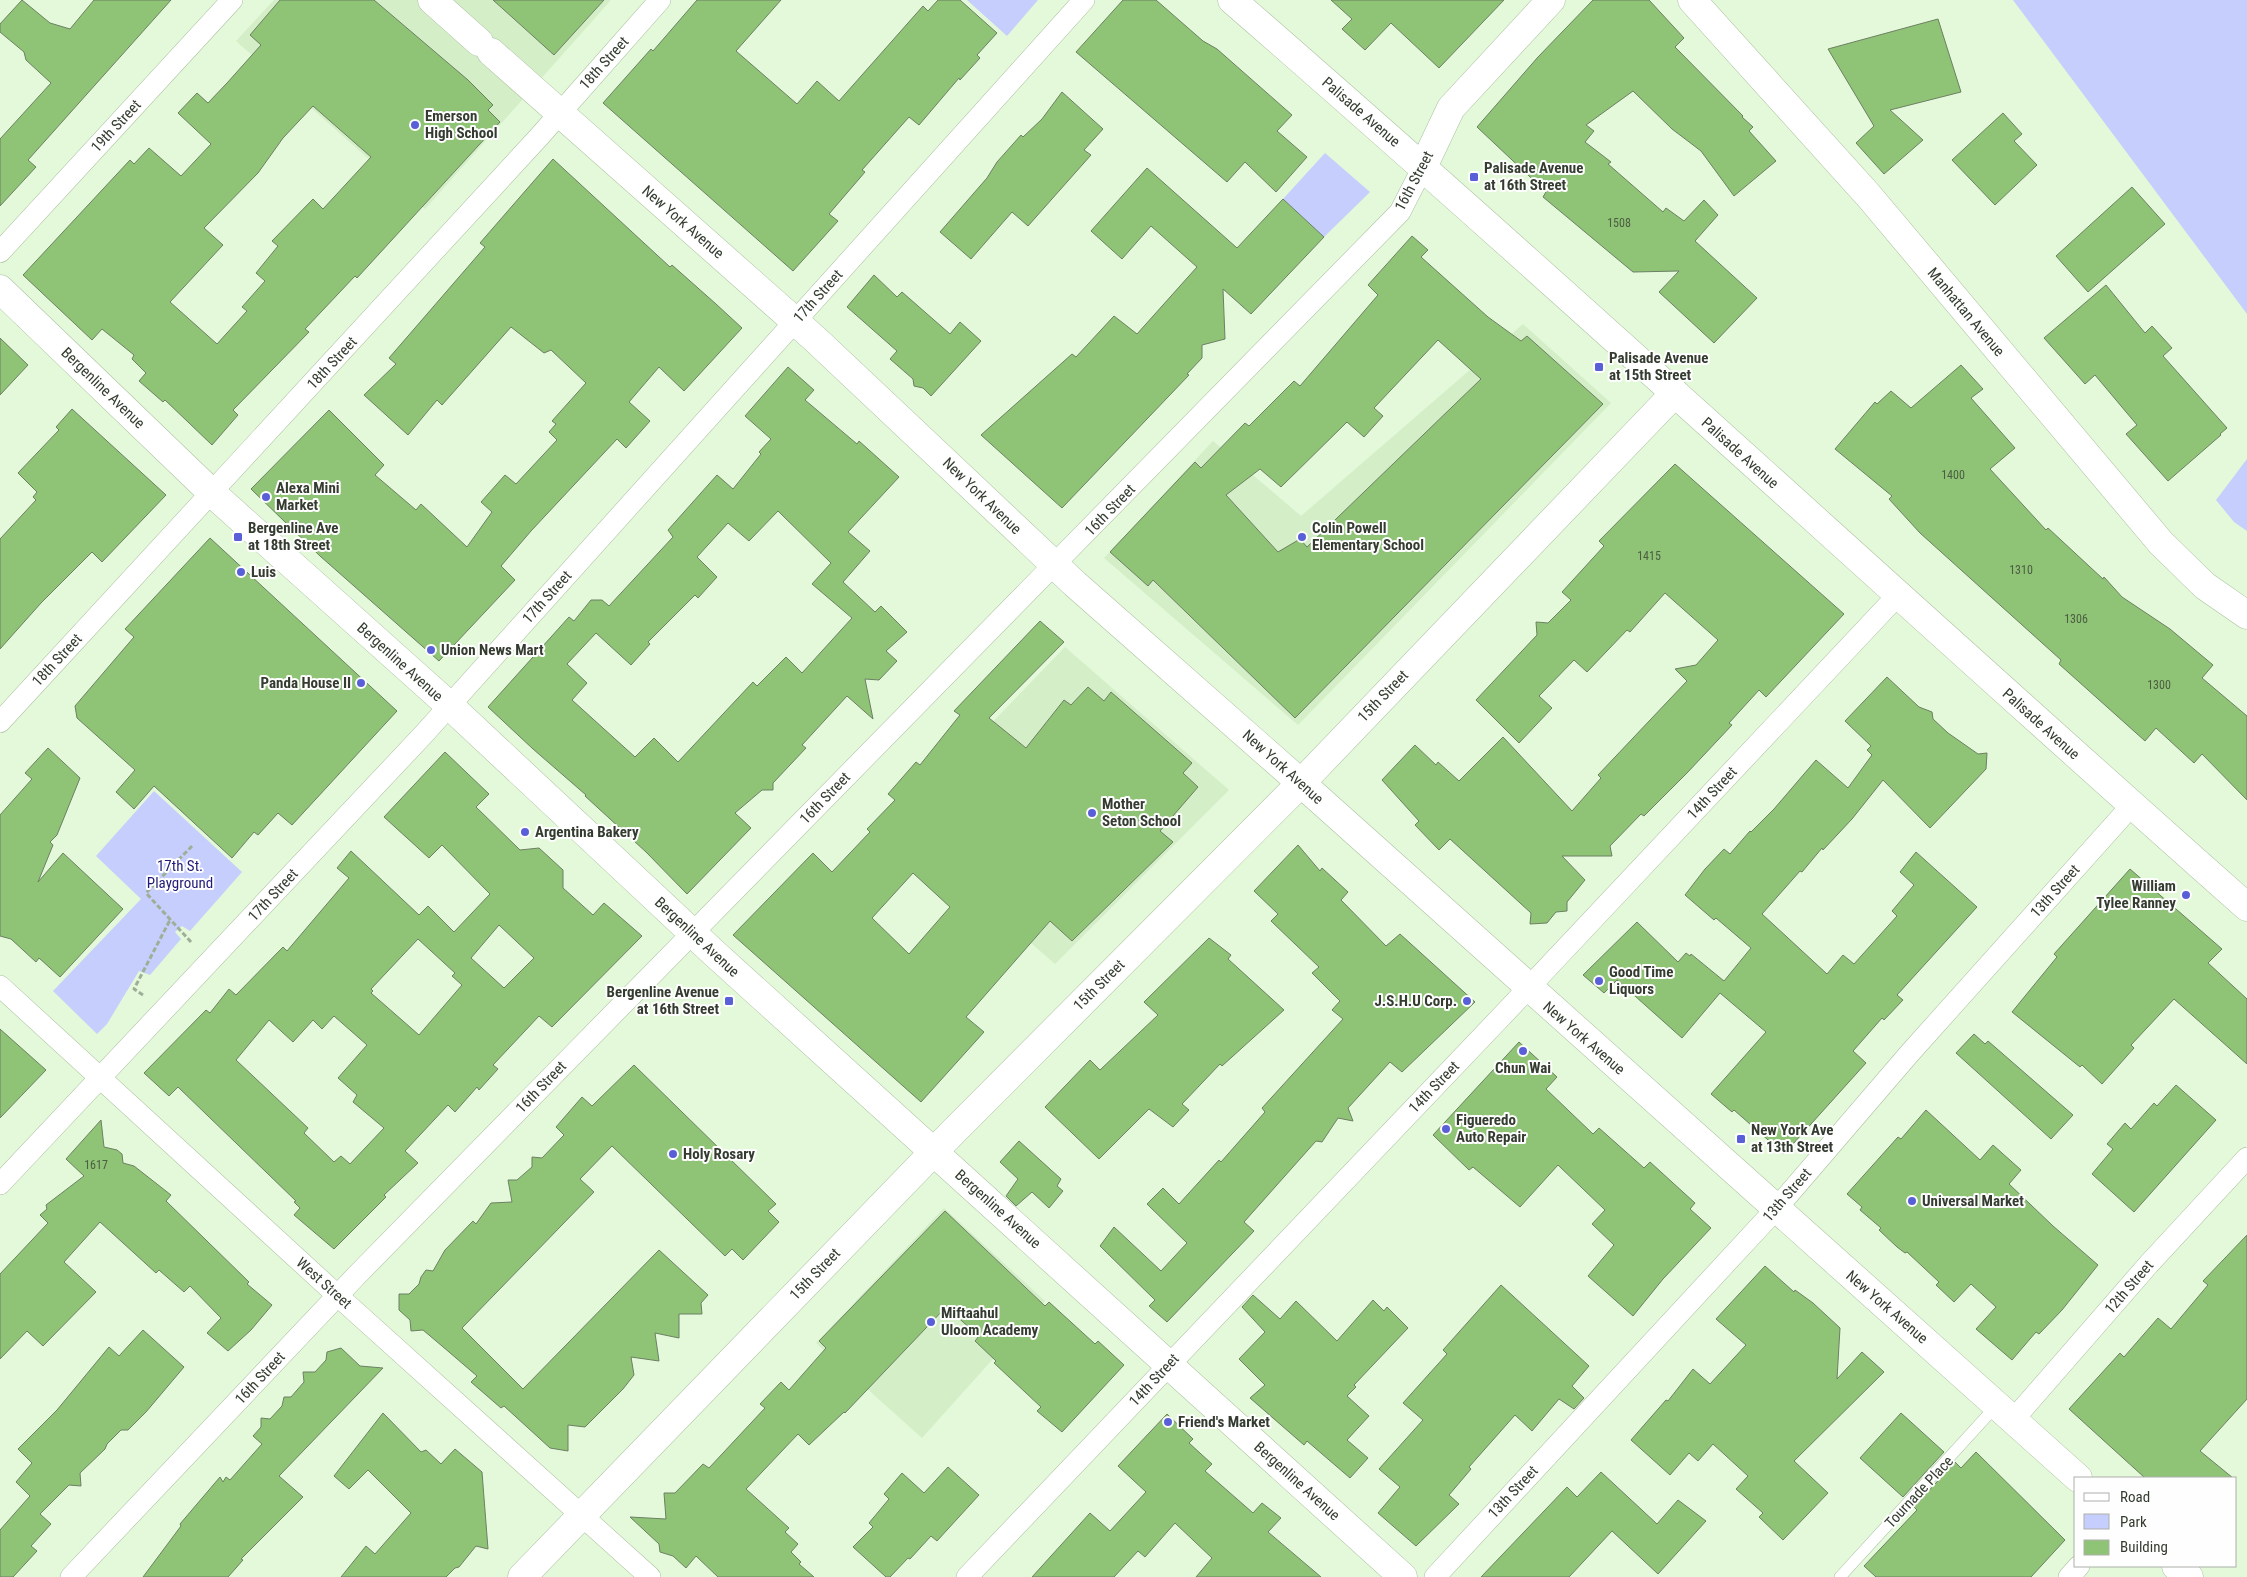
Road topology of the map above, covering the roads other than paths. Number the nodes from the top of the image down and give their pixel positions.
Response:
1 (232, 0) edge
2 (432, 0) edge
3 (660, 0) edge
4 (1084, 0) edge
5 (1232, 0) edge
6 (1551, 0) edge
7 (1692, 0) edge
8 (559, 114) junction
9 (1423, 167) junction
10 (0, 252) edge
11 (0, 289) edge
12 (795, 321) junction
13 (1675, 393) junction
14 (212, 493) junction
15 (1055, 564) junction
16 (1898, 596) junction
17 (2247, 615) edge
18 (450, 706) junction
19 (0, 722) edge
20 (1301, 783) junction
21 (2132, 805) junction
22 (2247, 907) edge
23 (693, 933) junction
24 (0, 986) edge
25 (1528, 988) junction
26 (100, 1078) junction
27 (934, 1152) junction
28 (2247, 1158) edge
29 (0, 1184) edge
30 (1776, 1208) junction
31 (338, 1296) junction
32 (1169, 1364) junction
33 (2005, 1412) junction
34 (2077, 1477) edge
35 (582, 1514) junction
36 (2078, 1567) edge
37 (2177, 1567) edge
38 (71, 1577) edge
39 (522, 1577) edge
40 (650, 1577) edge
41 (967, 1577) edge
42 (1403, 1577) edge
43 (1435, 1577) edge
44 (1840, 1577) edge
45 (2069, 1577) edge
46 (2188, 1577) edge

1 - 10 street, 19th Street
2 - 8 street, New York Avenue
3 - 8 street, 18th Street
4 - 12 street, 17th Street
5 - 9 street, Palisade Avenue
6 - 9 street, 16th Street
7 - 17 street, Manhattan Avenue
8 - 12 street, New York Avenue
8 - 14 street, 18th Street
9 - 13 street, Palisade Avenue
9 - 15 street, 16th Street
11 - 14 street, Bergenline Avenue
12 - 15 street, New York Avenue
12 - 18 street, 17th Street
13 - 16 street, Palisade Avenue
13 - 20 street, 15th Street
14 - 18 street, Bergenline Avenue
14 - 19 street, 18th Street
15 - 20 street, New York Avenue
15 - 23 street, 16th Street
16 - 21 street, Palisade Avenue
16 - 25 street, 14th Street
18 - 23 street, Bergenline Avenue
18 - 26 street, 17th Street
20 - 25 street, New York Avenue
20 - 27 street, 15th Street
21 - 22 street, Palisade Avenue
21 - 30 street, 13th Street
23 - 27 street, Bergenline Avenue
23 - 31 street, 16th Street
24 - 26 street, West Street
25 - 30 street, New York Avenue
25 - 32 street, 14th Street
26 - 29 street, 17th Street
26 - 31 street, West Street
27 - 32 street, Bergenline Avenue
27 - 35 street, 15th Street
28 - 33 street, 12th Street
30 - 33 street, New York Avenue
30 - 43 street, 13th Street
31 - 35 street, West Street
31 - 38 street, 16th Street
32 - 41 street, 14th Street
32 - 42 street, Bergenline Avenue
33 - 34 street, New York Avenue
33 - 44 lane, Tournade Place
35 - 39 street, 15th Street
35 - 40 street, West Street
36 - 45 street
37 - 46 street

